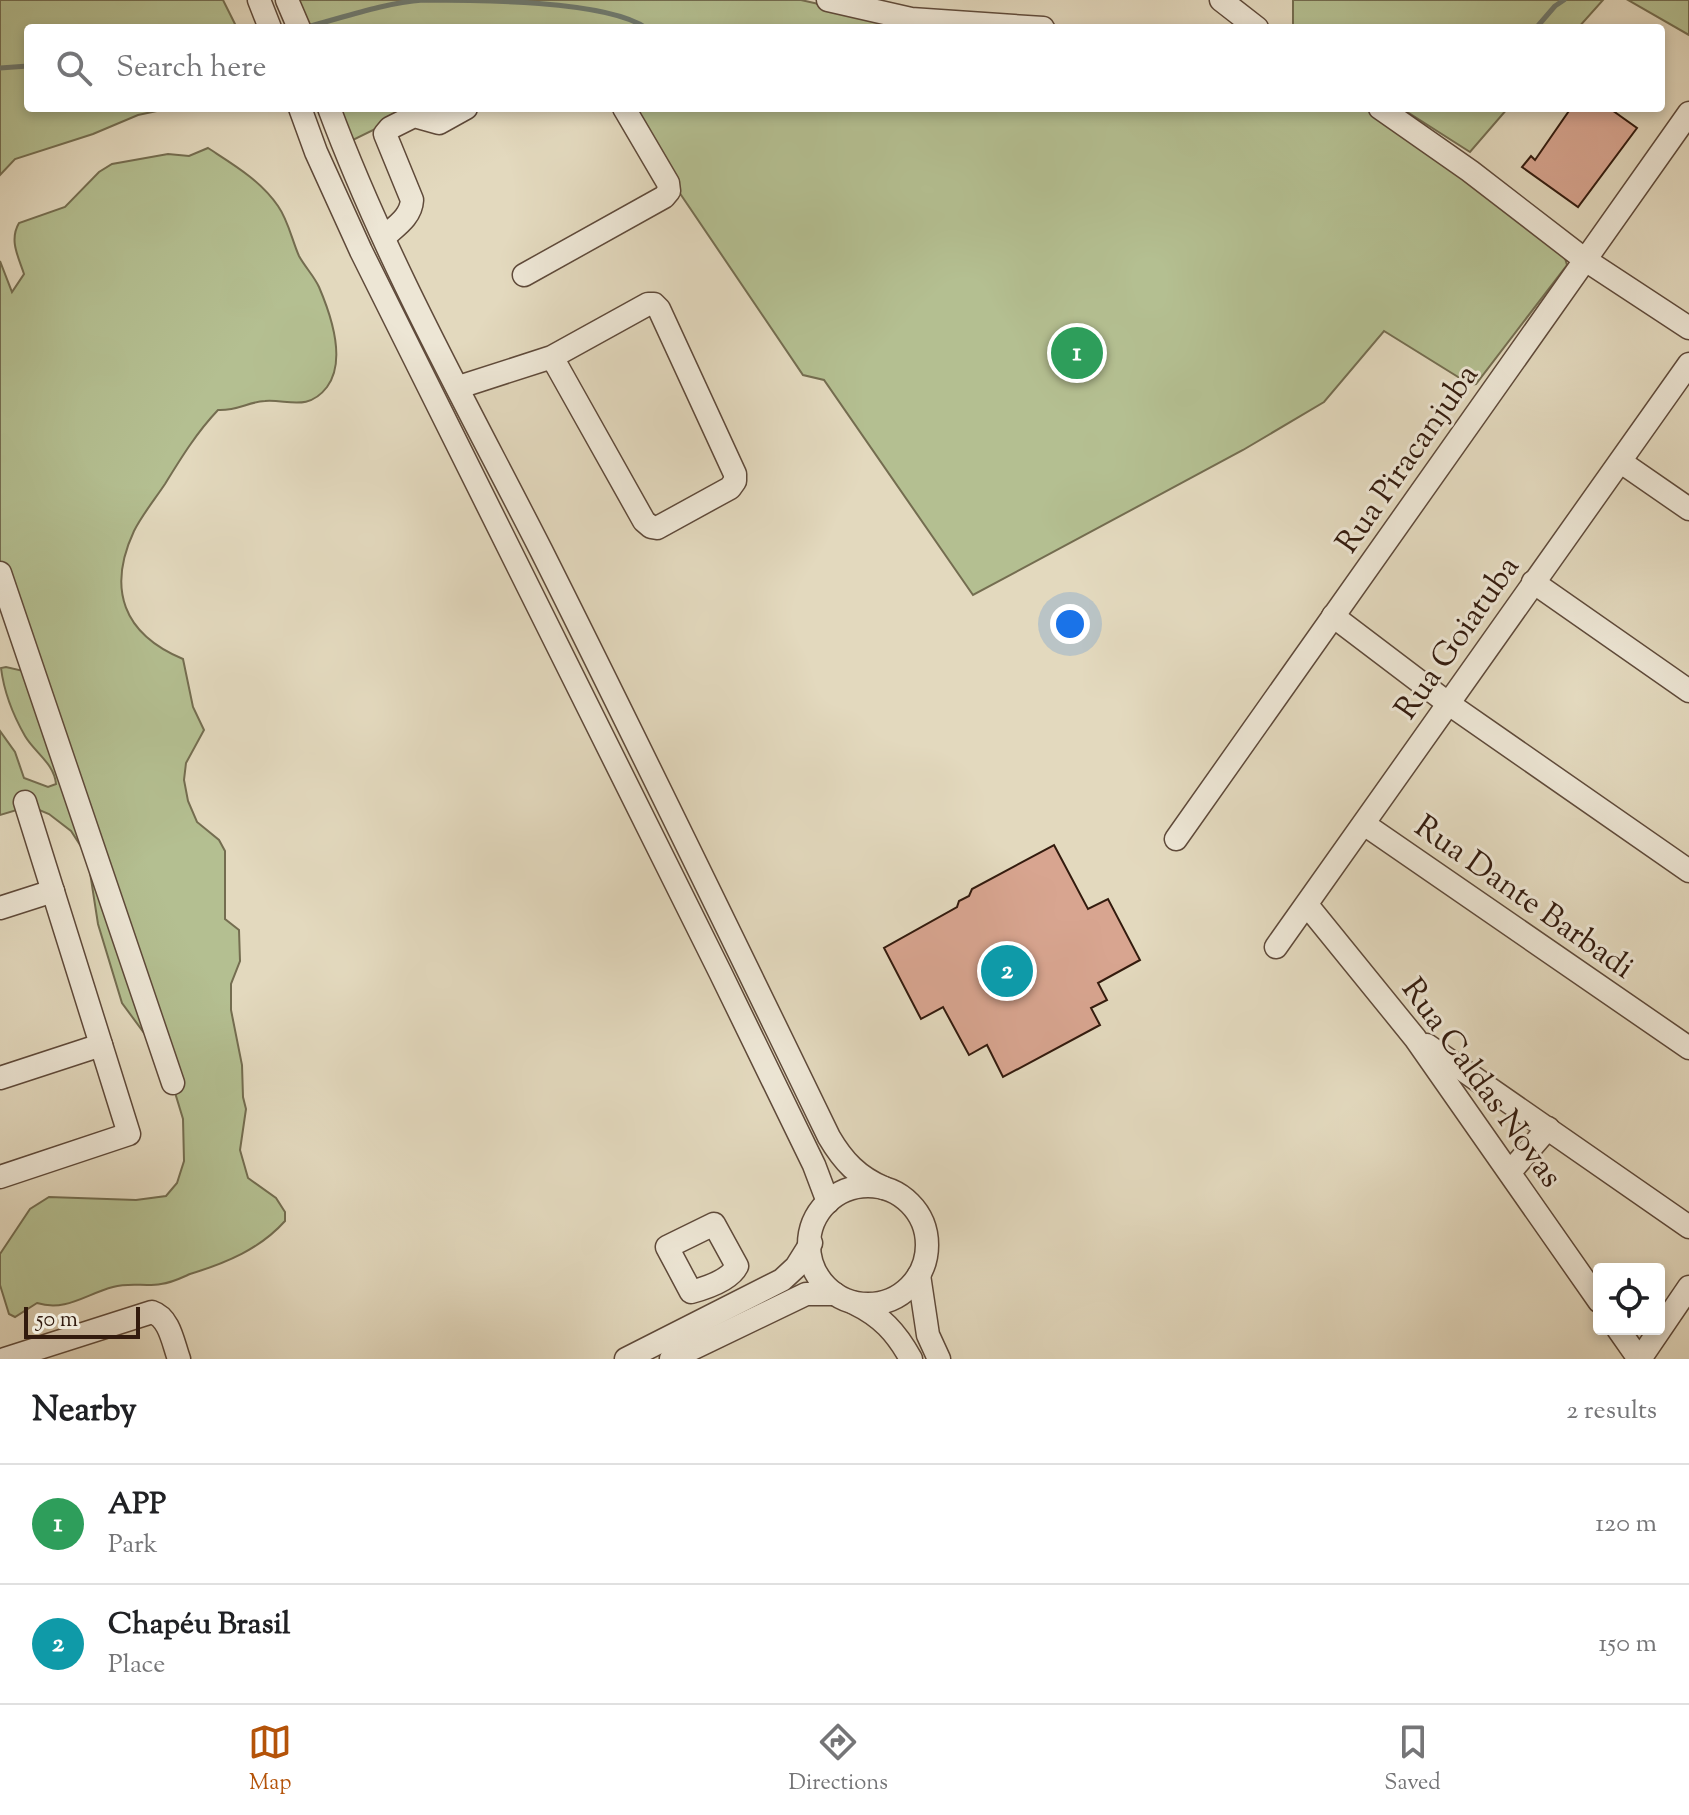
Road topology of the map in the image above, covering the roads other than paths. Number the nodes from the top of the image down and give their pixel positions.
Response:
1 (287, 0) edge
2 (828, 0) edge
3 (1221, 0) edge
4 (297, 24) edge
5 (984, 24) edge
6 (1252, 24) edge
7 (301, 112) edge
8 (331, 112) edge
9 (459, 112) edge
10 (626, 112) edge
11 (1386, 112) edge
12 (1689, 113) edge
13 (384, 237) junction
14 (1584, 259) junction
15 (524, 275) dead end
16 (1689, 328) edge
17 (552, 357) junction
18 (1689, 364) edge
19 (459, 387) junction
20 (1621, 462) junction
21 (1689, 509) edge
22 (0, 573) edge
23 (1533, 582) junction
24 (1333, 616) junction
25 (1689, 691) edge
26 (1449, 704) junction
27 (25, 802) dead end
28 (1364, 824) junction
29 (1176, 839) dead end
30 (1689, 871) edge
31 (53, 891) junction
32 (1307, 905) junction
33 (0, 908) edge
34 (1276, 947) dead end
35 (1415, 1038) junction
36 (101, 1045) junction
37 (1689, 1048) edge
38 (0, 1078) edge
39 (173, 1083) dead end
40 (1548, 1128) junction
41 (1510, 1172) junction
42 (0, 1177) edge
43 (884, 1188) junction
44 (828, 1202) junction
45 (1689, 1227) edge
46 (811, 1243) junction
47 (919, 1275) junction
48 (708, 1286) dead end
49 (1689, 1287) edge
50 (1593, 1292) edge
51 (842, 1298) junction
52 (716, 1312) junction
53 (1622, 1335) edge
54 (719, 1336) junction
55 (674, 1349) edge
56 (5, 1359) edge
57 (179, 1359) edge
58 (626, 1359) edge
59 (911, 1359) edge
60 (939, 1359) edge
61 (1640, 1359) edge

1 - 4 street
2 - 5 street
3 - 6 street
7 - 44 street
8 - 13 street
9 - 13 street
10 - 15 street
11 - 14 street
12 - 14 street, Rua Piracanjuba
13 - 19 street
14 - 16 street
14 - 24 street, Rua Piracanjuba
17 - 17 street
17 - 19 street
18 - 20 street, Rua Goiatuba
19 - 43 street
20 - 21 street
20 - 23 street, Rua Goiatuba
22 - 39 street
23 - 25 street
23 - 26 street, Rua Goiatuba
24 - 26 street
24 - 29 street, Rua Piracanjuba
26 - 28 street, Rua Goiatuba
26 - 30 street
27 - 31 street
28 - 32 street, Rua Goiatuba
28 - 37 street, Rua Dante Barbadi
31 - 33 street
31 - 36 street
32 - 34 street, Rua Goiatuba
32 - 35 street, Rua Caldas Novas
35 - 40 street
35 - 41 street, Rua Caldas Novas
36 - 38 street
36 - 42 street
40 - 41 street
40 - 45 street
41 - 50 street, Rua Caldas Novas
43 - 44 street
43 - 47 street
44 - 46 street
46 - 51 street
46 - 52 street
47 - 51 street
47 - 60 street
48 - 52 street
49 - 61 street
51 - 54 street
51 - 59 street
52 - 54 street
52 - 55 street
53 - 61 street
54 - 55 street
55 - 58 street
56 - 57 street

